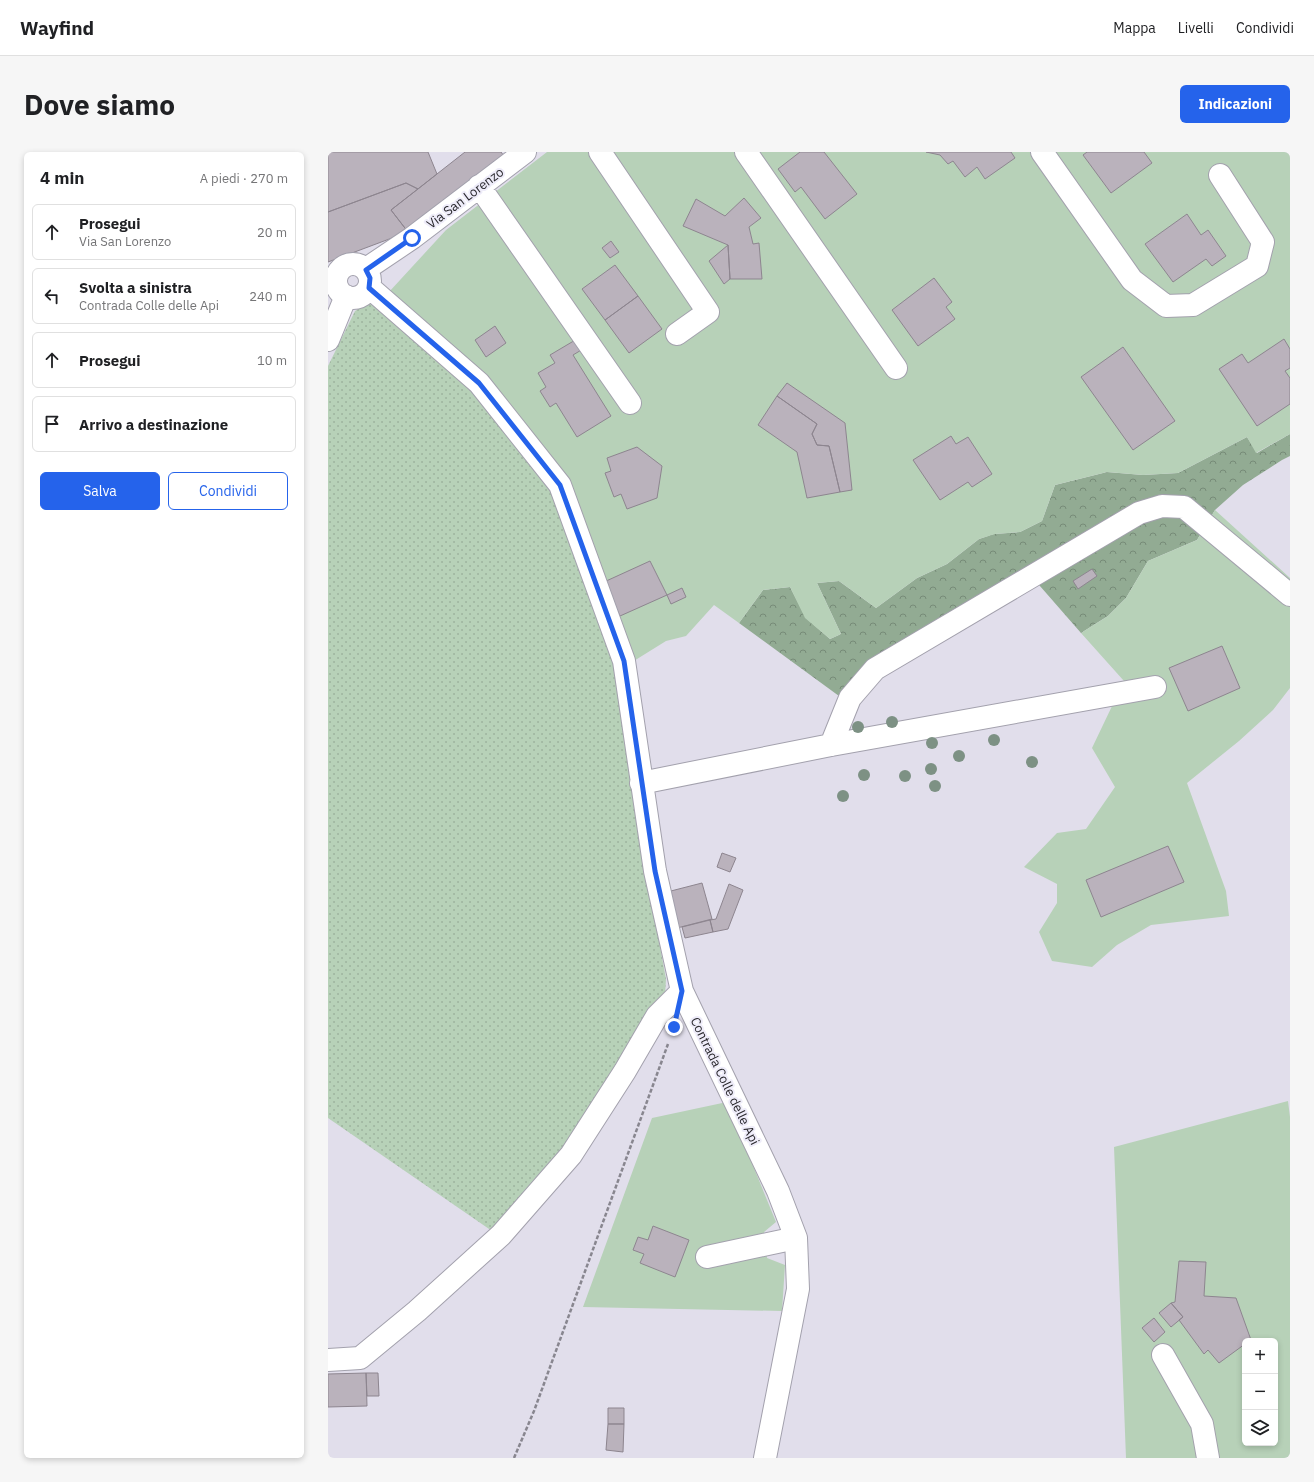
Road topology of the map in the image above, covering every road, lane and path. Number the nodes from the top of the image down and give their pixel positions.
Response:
1 (525, 152) edge
2 (600, 152) edge
3 (746, 152) edge
4 (1042, 152) edge
5 (1220, 175) dead end
6 (479, 186) junction
7 (367, 278) junction
8 (337, 285) edge
9 (677, 334) dead end
10 (328, 340) edge
11 (896, 368) dead end
12 (630, 403) dead end
13 (1290, 594) edge
14 (1155, 687) dead end
15 (831, 745) junction
16 (641, 783) junction
17 (682, 991) junction
18 (669, 1042) dead end
19 (796, 1238) junction
20 (706, 1257) dead end
21 (1164, 1355) dead end
22 (328, 1360) edge
23 (514, 1458) edge
24 (765, 1458) edge
25 (1208, 1458) edge

1 - 6 street, Via San Lorenzo
2 - 9 street
3 - 11 street
4 - 5 street
6 - 7 street, Via San Lorenzo
6 - 12 street
7 - 8 street
7 - 8 street
7 - 16 street, Contrada Colle delle Api
8 - 10 street
13 - 15 street
14 - 15 street
15 - 16 street
16 - 17 street, Contrada Colle delle Api
17 - 19 street, Contrada Colle delle Api
17 - 22 street
18 - 23 path
19 - 20 street
19 - 24 street, Contrada Colle delle Api
21 - 25 street

